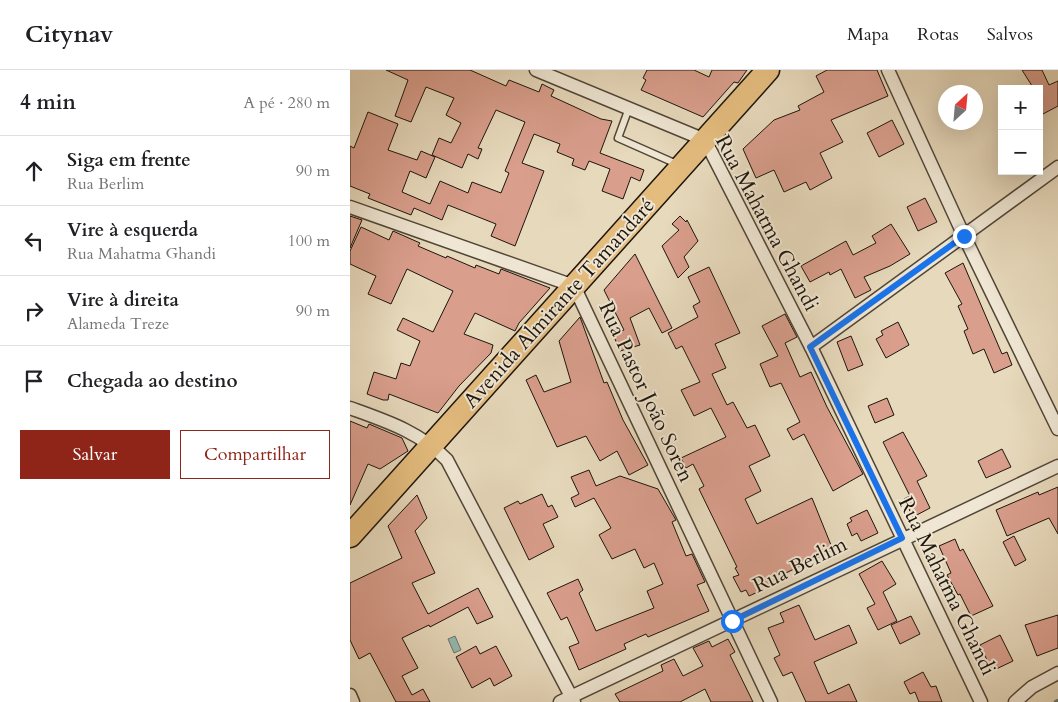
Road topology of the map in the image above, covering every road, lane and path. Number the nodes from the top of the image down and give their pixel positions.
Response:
1 (536, 70) edge
2 (768, 70) edge
3 (888, 70) edge
4 (629, 108) junction
5 (704, 140) junction
6 (681, 166) junction
7 (1058, 167) edge
8 (350, 208) edge
9 (964, 236) junction
10 (574, 286) junction
11 (810, 347) junction
12 (350, 408) edge
13 (1058, 429) edge
14 (433, 445) junction
15 (1058, 466) edge
16 (350, 536) edge
17 (902, 538) junction
18 (732, 621) junction
19 (1058, 673) edge
20 (350, 695) edge
21 (569, 700) edge
22 (353, 702) edge
23 (771, 702) edge
24 (981, 702) edge
25 (1015, 702) edge

1 - 4 street, Rua Mahatma Ghandi
2 - 5 highway, Avenida Almirante Tamandaré
3 - 9 street
4 - 5 street, Rua Mahatma Ghandi
4 - 6 lane
5 - 6 highway, Avenida Almirante Tamandaré
5 - 11 street, Rua Mahatma Ghandi
6 - 10 highway, Avenida Almirante Tamandaré
7 - 9 street
8 - 10 street, Rua Pastor João Soren
9 - 11 street
9 - 13 street
10 - 14 highway, Avenida Almirante Tamandaré
10 - 18 street, Rua Pastor João Soren
11 - 17 street, Rua Mahatma Ghandi
12 - 14 street
14 - 16 highway, Avenida Almirante Tamandaré
14 - 21 street
15 - 17 street, Rua Berlim
17 - 18 street, Rua Berlim
17 - 24 street, Rua Mahatma Ghandi
18 - 21 street, Rua Berlim
18 - 23 street, Rua Pastor João Soren
19 - 25 street
20 - 22 street

